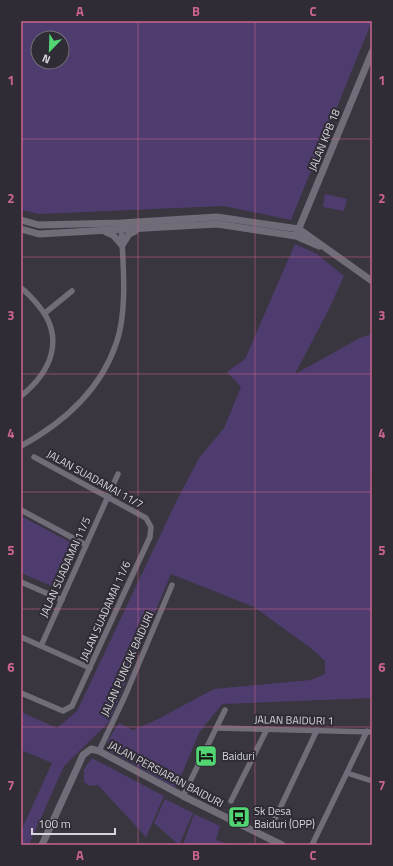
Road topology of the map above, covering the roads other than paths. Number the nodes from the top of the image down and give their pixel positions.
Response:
1 (372, 52) edge
2 (21, 220) edge
3 (121, 223) junction
4 (21, 229) edge
5 (136, 230) junction
6 (105, 231) junction
7 (121, 231) junction
8 (298, 232) junction
9 (122, 245) junction
10 (372, 281) edge
11 (21, 288) edge
12 (72, 291) dead end
13 (45, 313) junction
14 (22, 395) edge
15 (21, 446) edge
16 (34, 457) dead end
17 (118, 474) dead end
18 (108, 496) junction
19 (21, 510) edge
20 (146, 518) joint
21 (86, 545) junction
22 (21, 582) edge
23 (172, 585) dead end
24 (62, 600) junction
25 (21, 637) edge
26 (41, 646) junction
27 (90, 668) junction
28 (21, 693) edge
29 (225, 710) dead end
30 (216, 728) junction
31 (267, 729) junction
32 (317, 730) junction
33 (370, 732) edge
34 (99, 751) junction
35 (347, 773) junction
36 (372, 781) edge
37 (183, 796) junction
38 (231, 801) dead end
39 (273, 823) dead end
40 (42, 845) edge
41 (282, 845) edge
42 (312, 845) edge

1 - 8 street, JALAN KPB 18
2 - 3 street
3 - 7 street
3 - 8 street
4 - 6 street
5 - 7 street
5 - 8 street
5 - 9 street
6 - 7 street
6 - 9 street
7 - 9 street
8 - 10 street
9 - 15 street
11 - 13 street
12 - 13 street
13 - 14 street
16 - 18 street, JALAN SUADAMAI 11/7
17 - 18 street, JALAN SUADAMAI 11/5
18 - 20 street, JALAN SUADAMAI 11/7
18 - 21 street, JALAN SUADAMAI 11/5
19 - 21 street
20 - 27 street, JALAN SUADAMAI 11/6
21 - 24 street, JALAN SUADAMAI 11/5
22 - 24 street
23 - 34 street, JALAN PUNCAK BAIDURI
24 - 26 street, JALAN SUADAMAI 11/5
25 - 26 street
26 - 27 street
27 - 28 street, JALAN SUADAMAI 11/6
29 - 30 street
30 - 31 street, JALAN BAIDURI 1
30 - 37 street
31 - 32 street, JALAN BAIDURI 1
31 - 38 street
32 - 33 street, JALAN BAIDURI 1
32 - 39 street
33 - 35 street
34 - 37 street, JALAN PERSIARAN BAIDURI
34 - 40 street, JALAN PERSIARAN BAIDURI
35 - 36 street
35 - 42 street
37 - 41 street, JALAN PERSIARAN BAIDURI

